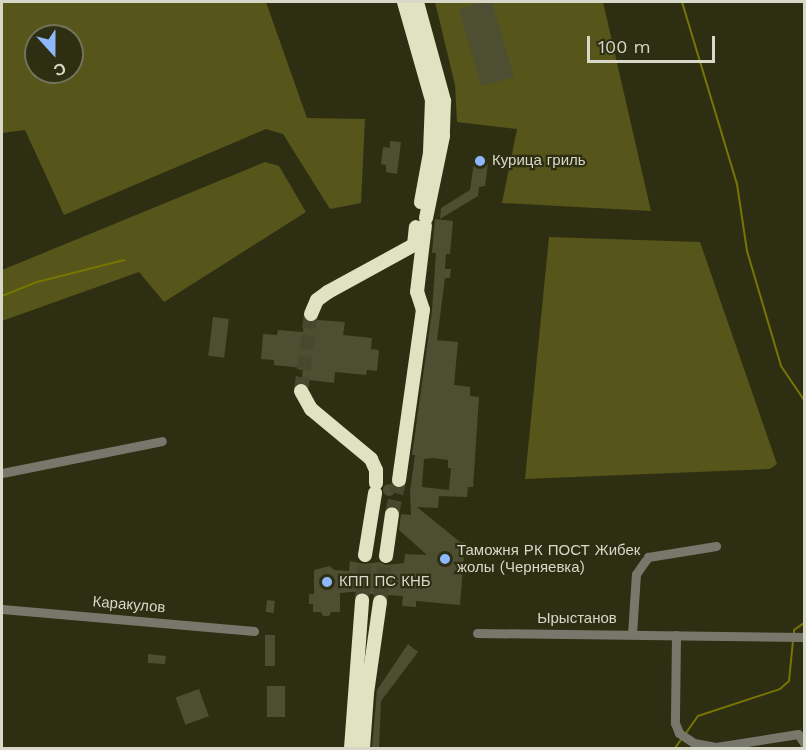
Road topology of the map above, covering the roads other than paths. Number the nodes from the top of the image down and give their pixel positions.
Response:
1 (404, 2) edge
2 (417, 2) edge
3 (422, 221) junction
4 (311, 314) tunnel mouth
5 (302, 391) tunnel mouth
6 (162, 441) dead end
7 (2, 473) edge
8 (399, 480) tunnel mouth
9 (392, 514) tunnel mouth
10 (716, 546) dead end
11 (365, 555) tunnel mouth
12 (386, 556) tunnel mouth
13 (362, 600) tunnel mouth
14 (380, 603) tunnel mouth
15 (2, 609) edge
16 (254, 631) dead end
17 (477, 633) dead end
18 (632, 634) junction
19 (676, 635) junction
20 (804, 637) edge
21 (804, 743) edge
22 (691, 746) edge
23 (351, 748) edge
24 (363, 748) edge

1 - 3 highway
2 - 3 highway
3 - 4 highway
3 - 8 highway
5 - 11 highway
6 - 7 street
9 - 12 highway
10 - 18 street
13 - 23 highway
14 - 24 highway
15 - 16 street, Каракулов
17 - 18 street, Ырыстанов
18 - 19 street, Ырыстанов
19 - 20 street, Ырыстанов
19 - 22 street
21 - 22 street

